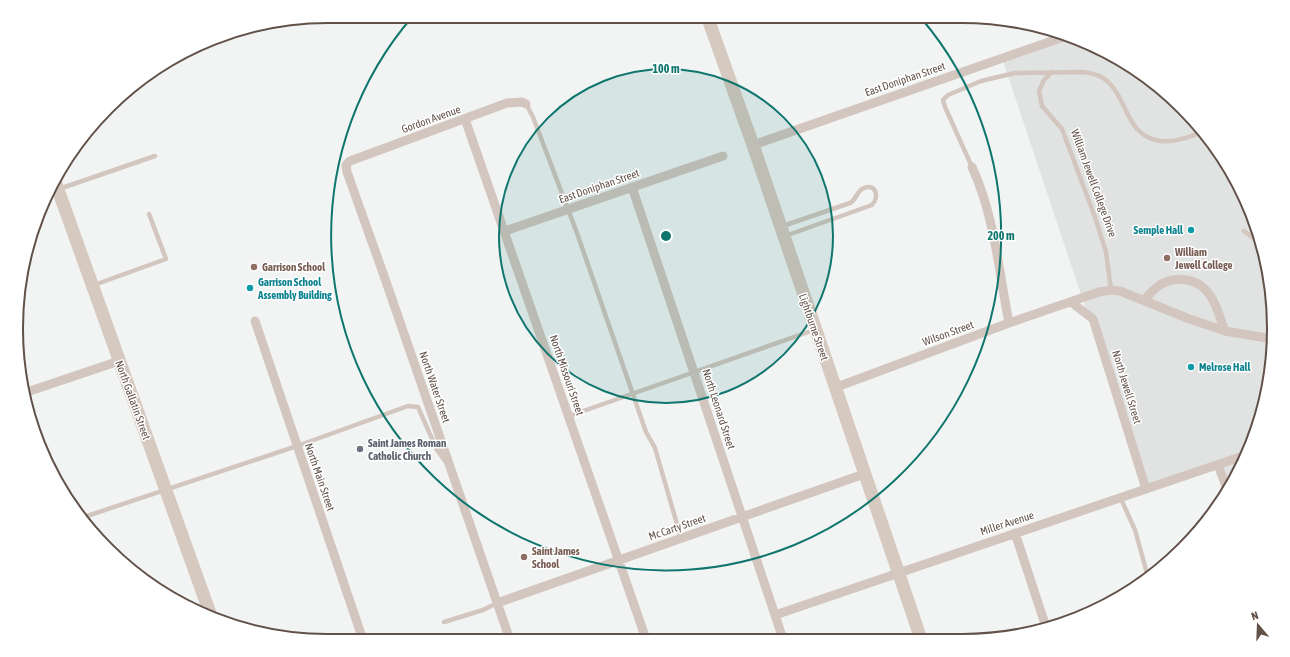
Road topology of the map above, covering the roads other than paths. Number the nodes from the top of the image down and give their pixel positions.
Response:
1 (709, 23) edge
2 (1059, 39) edge
3 (1052, 72) junction
4 (526, 104) joint
5 (465, 119) junction
6 (1197, 134) edge
7 (752, 145) junction
8 (155, 156) dead end
9 (723, 156) dead end
10 (346, 165) joint
11 (972, 167) joint
12 (59, 185) edge
13 (632, 187) junction
14 (58, 188) edge
15 (568, 209) junction
16 (149, 214) dead end
17 (505, 231) junction
18 (1244, 231) dead end
19 (782, 232) junction
20 (1254, 238) edge
21 (92, 286) junction
22 (1111, 290) junction
23 (1144, 300) junction
24 (1071, 302) junction
25 (255, 321) dead end
26 (1009, 323) junction
27 (815, 329) junction
28 (1225, 331) junction
29 (1267, 338) edge
30 (119, 361) junction
31 (694, 371) junction
32 (834, 388) junction
33 (30, 391) edge
34 (632, 393) junction
35 (569, 416) junction
36 (297, 446) junction
37 (1238, 458) edge
38 (1218, 465) junction
39 (451, 469) junction
40 (864, 474) junction
41 (1225, 483) edge
42 (1146, 488) junction
43 (165, 490) junction
44 (1120, 499) junction
45 (87, 516) edge
46 (742, 517) junction
47 (1014, 533) junction
48 (681, 538) junction
49 (619, 560) junction
50 (1146, 571) edge
51 (898, 573) junction
52 (497, 603) junction
53 (207, 609) edge
54 (776, 615) junction
55 (444, 622) dead end
56 (1045, 623) edge
57 (361, 634) edge
58 (508, 634) edge
59 (644, 634) edge
60 (782, 634) edge
61 (920, 634) edge

1 - 7 main road, Lightburne Street
2 - 7 street, East Doniphan Street
3 - 6 lane
3 - 11 lane
3 - 22 lane, William Jewell College Drive
4 - 5 street, Gordon Avenue
4 - 15 lane
5 - 10 street, Gordon Avenue
5 - 17 street, North Missouri Street
7 - 19 main road, Lightburne Street
8 - 12 lane
9 - 13 street, East Doniphan Street
10 - 39 street, North Water Street
11 - 26 street
13 - 15 street, East Doniphan Street
13 - 31 street, North Leonard Street
14 - 21 main road, North Gallatin Street
15 - 17 street, East Doniphan Street
15 - 34 lane
16 - 21 lane
17 - 35 street, North Missouri Street
18 - 20 lane
19 - 19 lane
19 - 27 main road, Lightburne Street
21 - 30 main road, North Gallatin Street
22 - 23 street
22 - 24 street
23 - 28 street
23 - 28 street
24 - 26 street, Wilson Street
24 - 42 street, North Jewell Street
25 - 36 street, North Main Street
26 - 32 street, Wilson Street
27 - 31 lane
27 - 32 main road, Lightburne Street
28 - 29 street
30 - 33 street
30 - 43 main road, North Gallatin Street
31 - 34 lane
31 - 46 street, North Leonard Street
32 - 40 main road, Lightburne Street
34 - 35 lane
34 - 48 lane
35 - 49 street, North Missouri Street
36 - 39 lane
36 - 43 lane
36 - 57 street, North Main Street
37 - 38 street, Miller Avenue
38 - 41 street
38 - 42 street, Miller Avenue
39 - 52 street, North Water Street
40 - 46 street, Mc Carty Street
40 - 51 main road, Lightburne Street
42 - 44 street, Miller Avenue
43 - 45 lane
43 - 53 main road, North Gallatin Street
44 - 47 street, Miller Avenue
44 - 50 lane
46 - 48 street, Mc Carty Street
46 - 54 street, North Leonard Street
47 - 51 street, Miller Avenue
47 - 56 street
48 - 49 street, Mc Carty Street
49 - 52 street, Mc Carty Street
49 - 59 street, North Missouri Street
51 - 54 street, Miller Avenue
51 - 61 main road, Lightburne Street
52 - 55 lane
52 - 58 street, North Water Street
54 - 60 street, North Leonard Street

